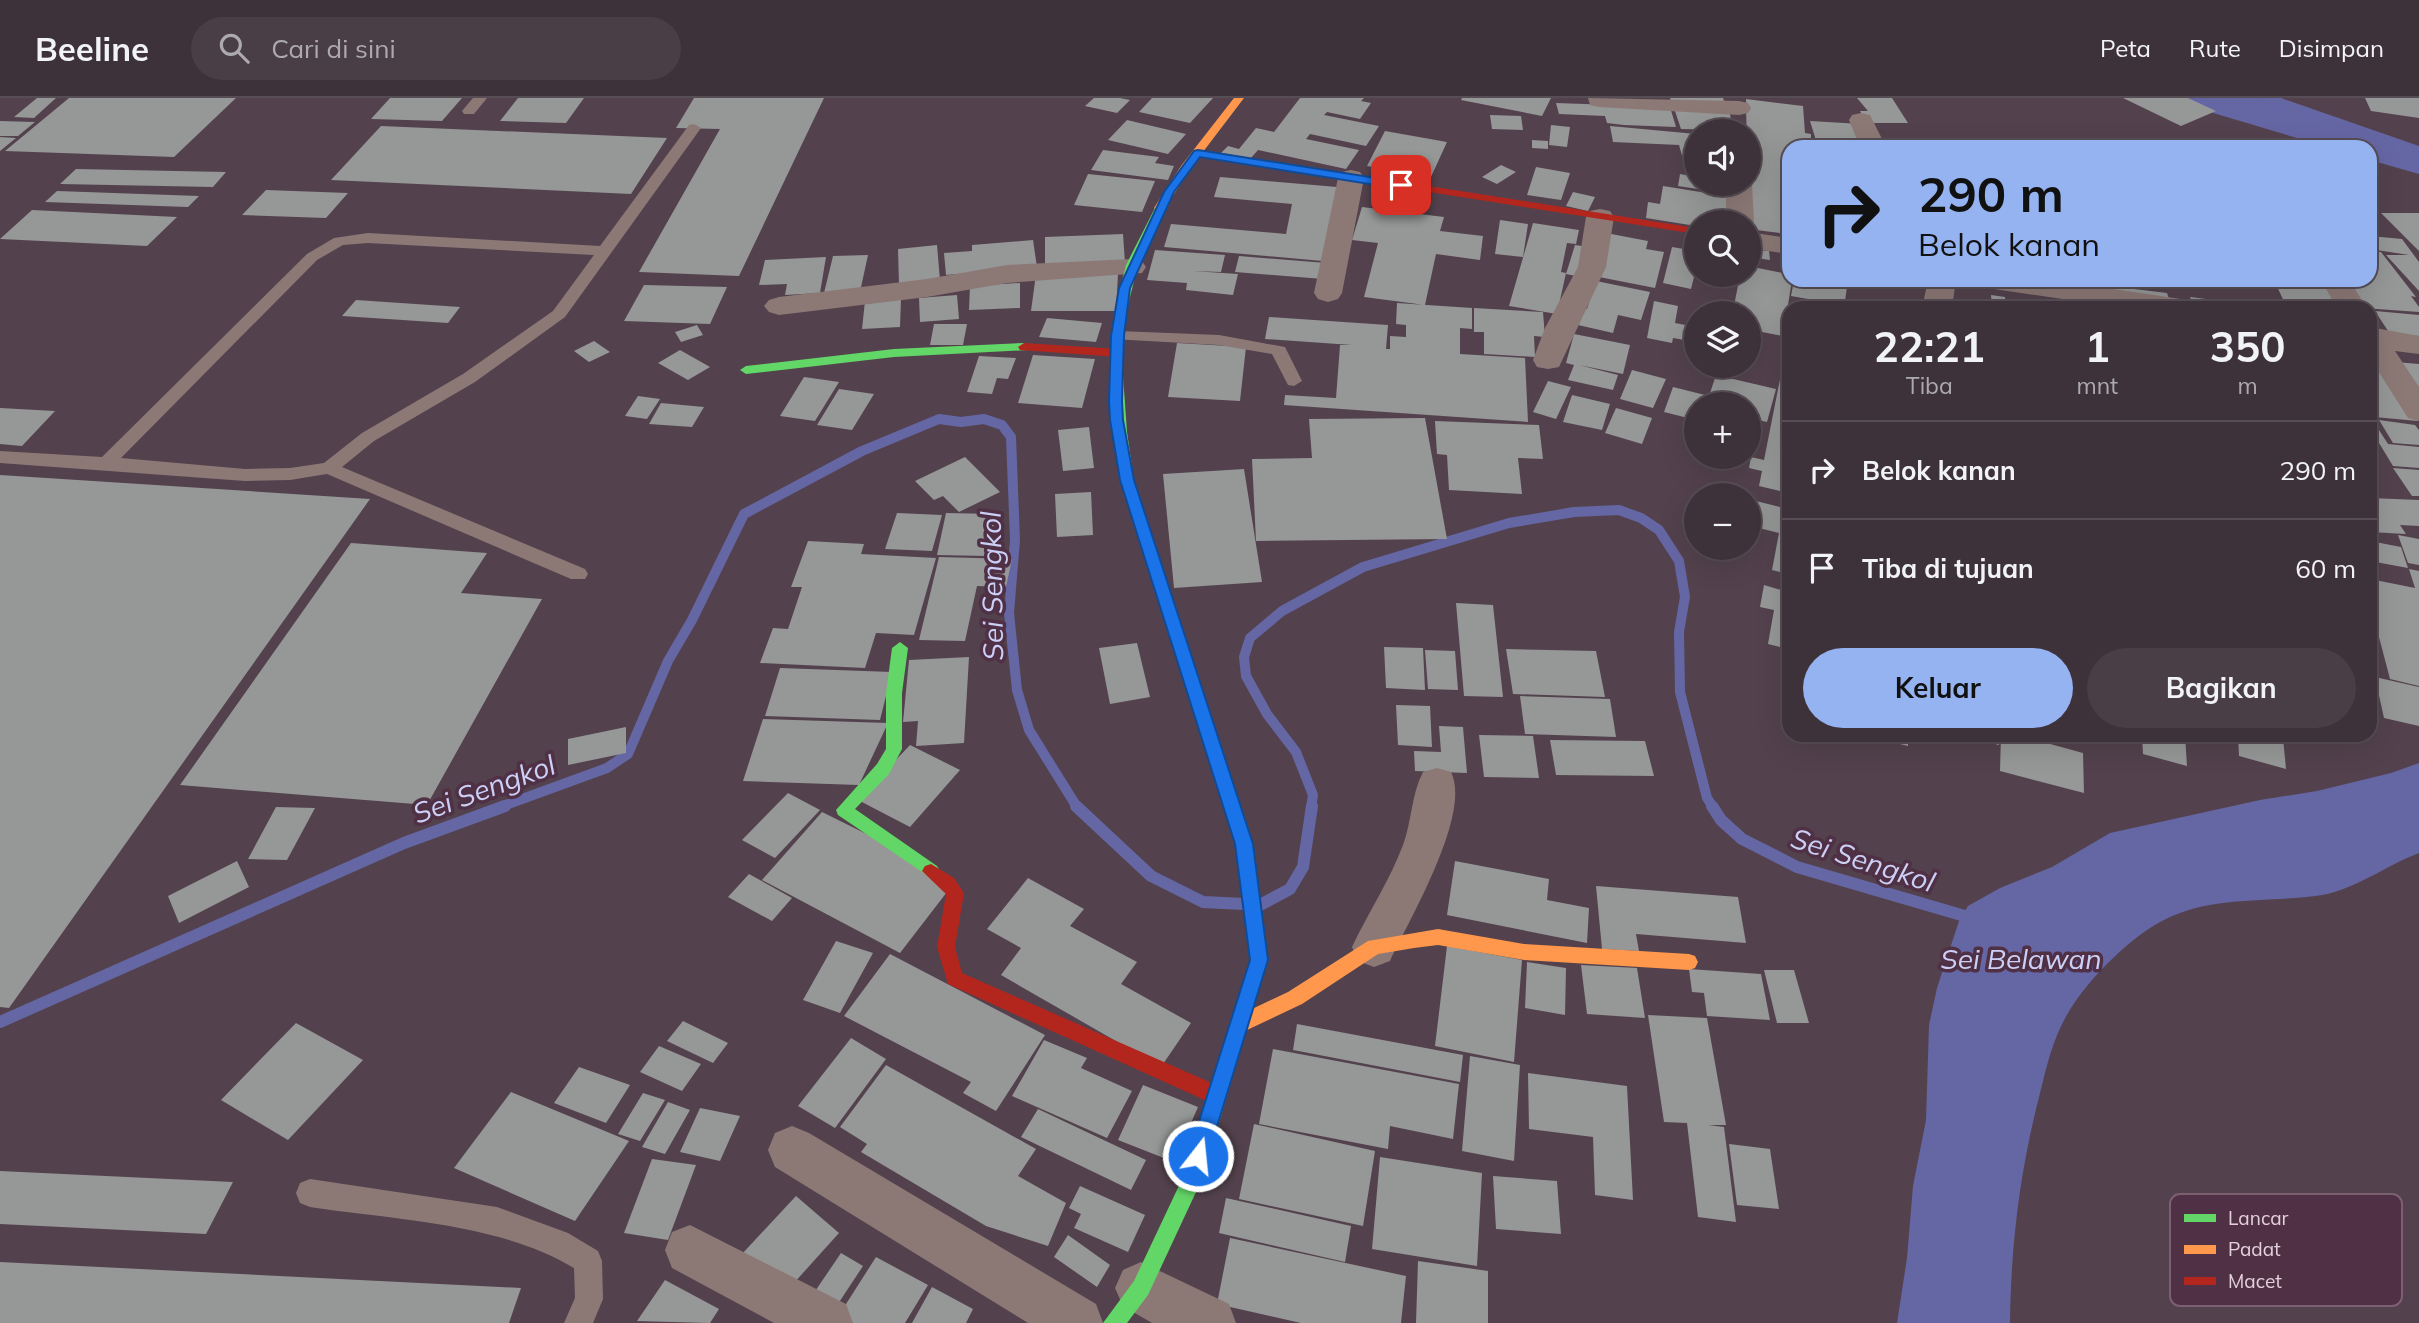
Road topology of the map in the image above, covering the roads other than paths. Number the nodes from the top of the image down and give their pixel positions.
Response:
1 (480, 98) edge
2 (1239, 98) edge
3 (1599, 100) dead end
4 (469, 111) dead end
5 (1739, 112) edge
6 (1861, 120) dead end
7 (694, 128) dead end
8 (1870, 140) edge
9 (1198, 153) junction
10 (1351, 177) junction
11 (1600, 217) junction
12 (1684, 229) edge
13 (1761, 242) edge
14 (1782, 245) edge
15 (602, 251) junction
16 (1132, 267) junction
17 (2024, 287) edge
18 (1328, 293) dead end
19 (2049, 298) edge
20 (2090, 301) edge
21 (779, 306) dead end
22 (1118, 336) junction
23 (2377, 339) edge
24 (2419, 345) edge
25 (2377, 348) edge
26 (1118, 354) junction
27 (1548, 360) dead end
28 (746, 370) dead end
29 (1294, 380) dead end
30 (2419, 411) edge
31 (0, 457) edge
32 (107, 463) junction
33 (329, 468) junction
34 (578, 574) dead end
35 (900, 648) dead end
36 (1437, 784) dead end
37 (1374, 947) junction
38 (1689, 962) dead end
39 (1238, 1026) junction
40 (1216, 1095) junction
41 (792, 1150) dead end
42 (310, 1193) dead end
43 (690, 1250) dead end
44 (1127, 1305) edge
45 (578, 1323) edge
46 (827, 1323) edge
47 (1077, 1323) edge
48 (1210, 1323) edge

1 - 4 lane
2 - 9 street
3 - 5 street
6 - 8 street
7 - 15 lane
9 - 10 street
9 - 16 street
10 - 11 street
10 - 18 street
11 - 12 street
11 - 27 street
13 - 14 street
15 - 32 lane
15 - 33 lane
16 - 21 street
16 - 22 street
17 - 19 street
19 - 20 street
22 - 26 street
22 - 29 lane
23 - 24 street
25 - 30 street
26 - 28 street
26 - 39 street
31 - 32 lane
32 - 33 lane
33 - 34 lane
35 - 40 street
36 - 37 street
37 - 38 street
37 - 39 street
39 - 40 street
40 - 44 street
41 - 47 street
42 - 45 lane
43 - 46 street
44 - 48 street

